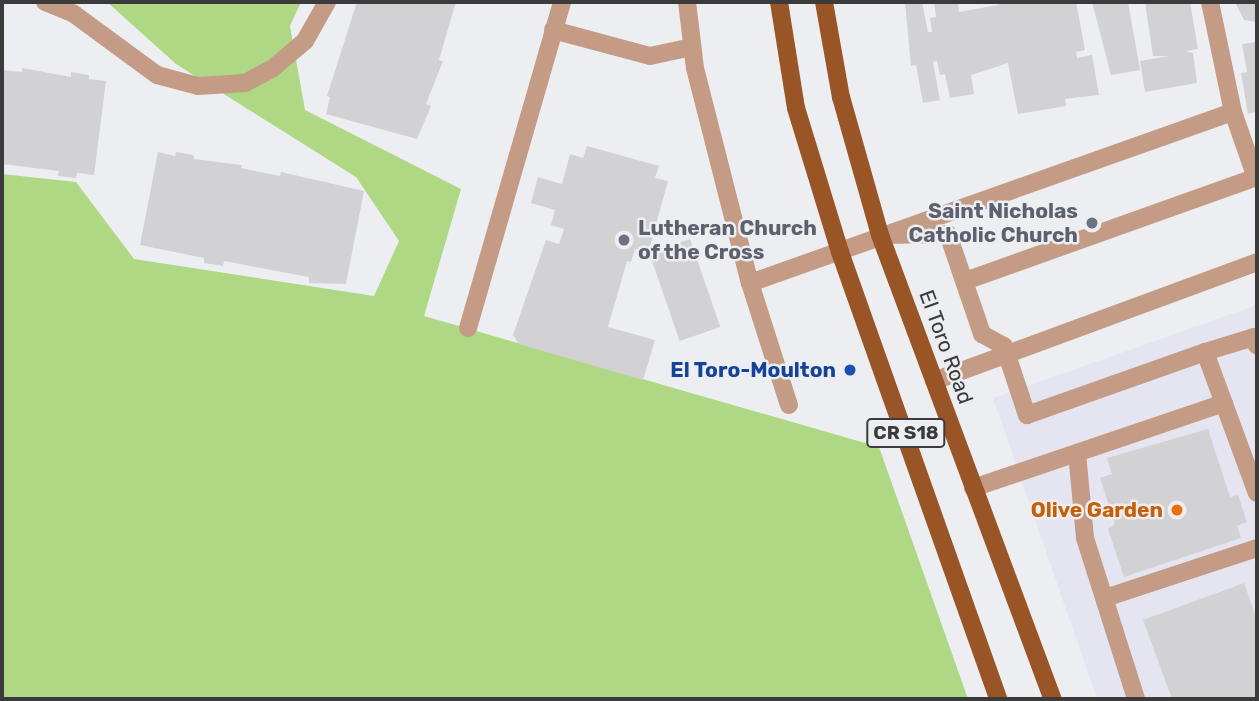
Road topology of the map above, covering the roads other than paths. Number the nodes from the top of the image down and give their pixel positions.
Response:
1 (45, 2) edge
2 (327, 2) edge
3 (562, 2) edge
4 (687, 2) edge
5 (779, 2) edge
6 (824, 2) edge
7 (1210, 2) edge
8 (553, 30) junction
9 (692, 47) junction
10 (1233, 112) junction
11 (1257, 177) edge
12 (880, 235) junction
13 (840, 253) junction
14 (1257, 262) edge
15 (965, 281) junction
16 (750, 283) junction
17 (468, 328) dead end
18 (1257, 346) edge
19 (1205, 352) junction
20 (1007, 355) junction
21 (933, 381) junction
22 (1224, 403) junction
23 (789, 405) dead end
24 (1076, 453) junction
25 (973, 488) junction
26 (1257, 492) edge
27 (1257, 548) edge
28 (1105, 598) junction
29 (998, 699) edge
30 (1053, 699) edge
31 (1136, 699) edge

1 - 2 street
3 - 8 street
4 - 9 street
5 - 13 main road, CR S18
6 - 12 main road, El Toro Road / CR S18
7 - 10 street
8 - 9 street
8 - 17 street
9 - 16 street
10 - 11 street
10 - 12 street
11 - 15 street
12 - 13 street
12 - 15 street
12 - 21 main road, El Toro Road / CR S18
13 - 16 street
13 - 29 main road, CR S18
14 - 20 street
15 - 20 street
16 - 23 street
18 - 19 street
19 - 20 street
19 - 22 street
20 - 21 street
21 - 25 main road, El Toro Road / CR S18
22 - 24 street
22 - 26 street
24 - 25 street
24 - 28 street
25 - 30 main road, El Toro Road / CR S18
27 - 28 street
28 - 31 street

